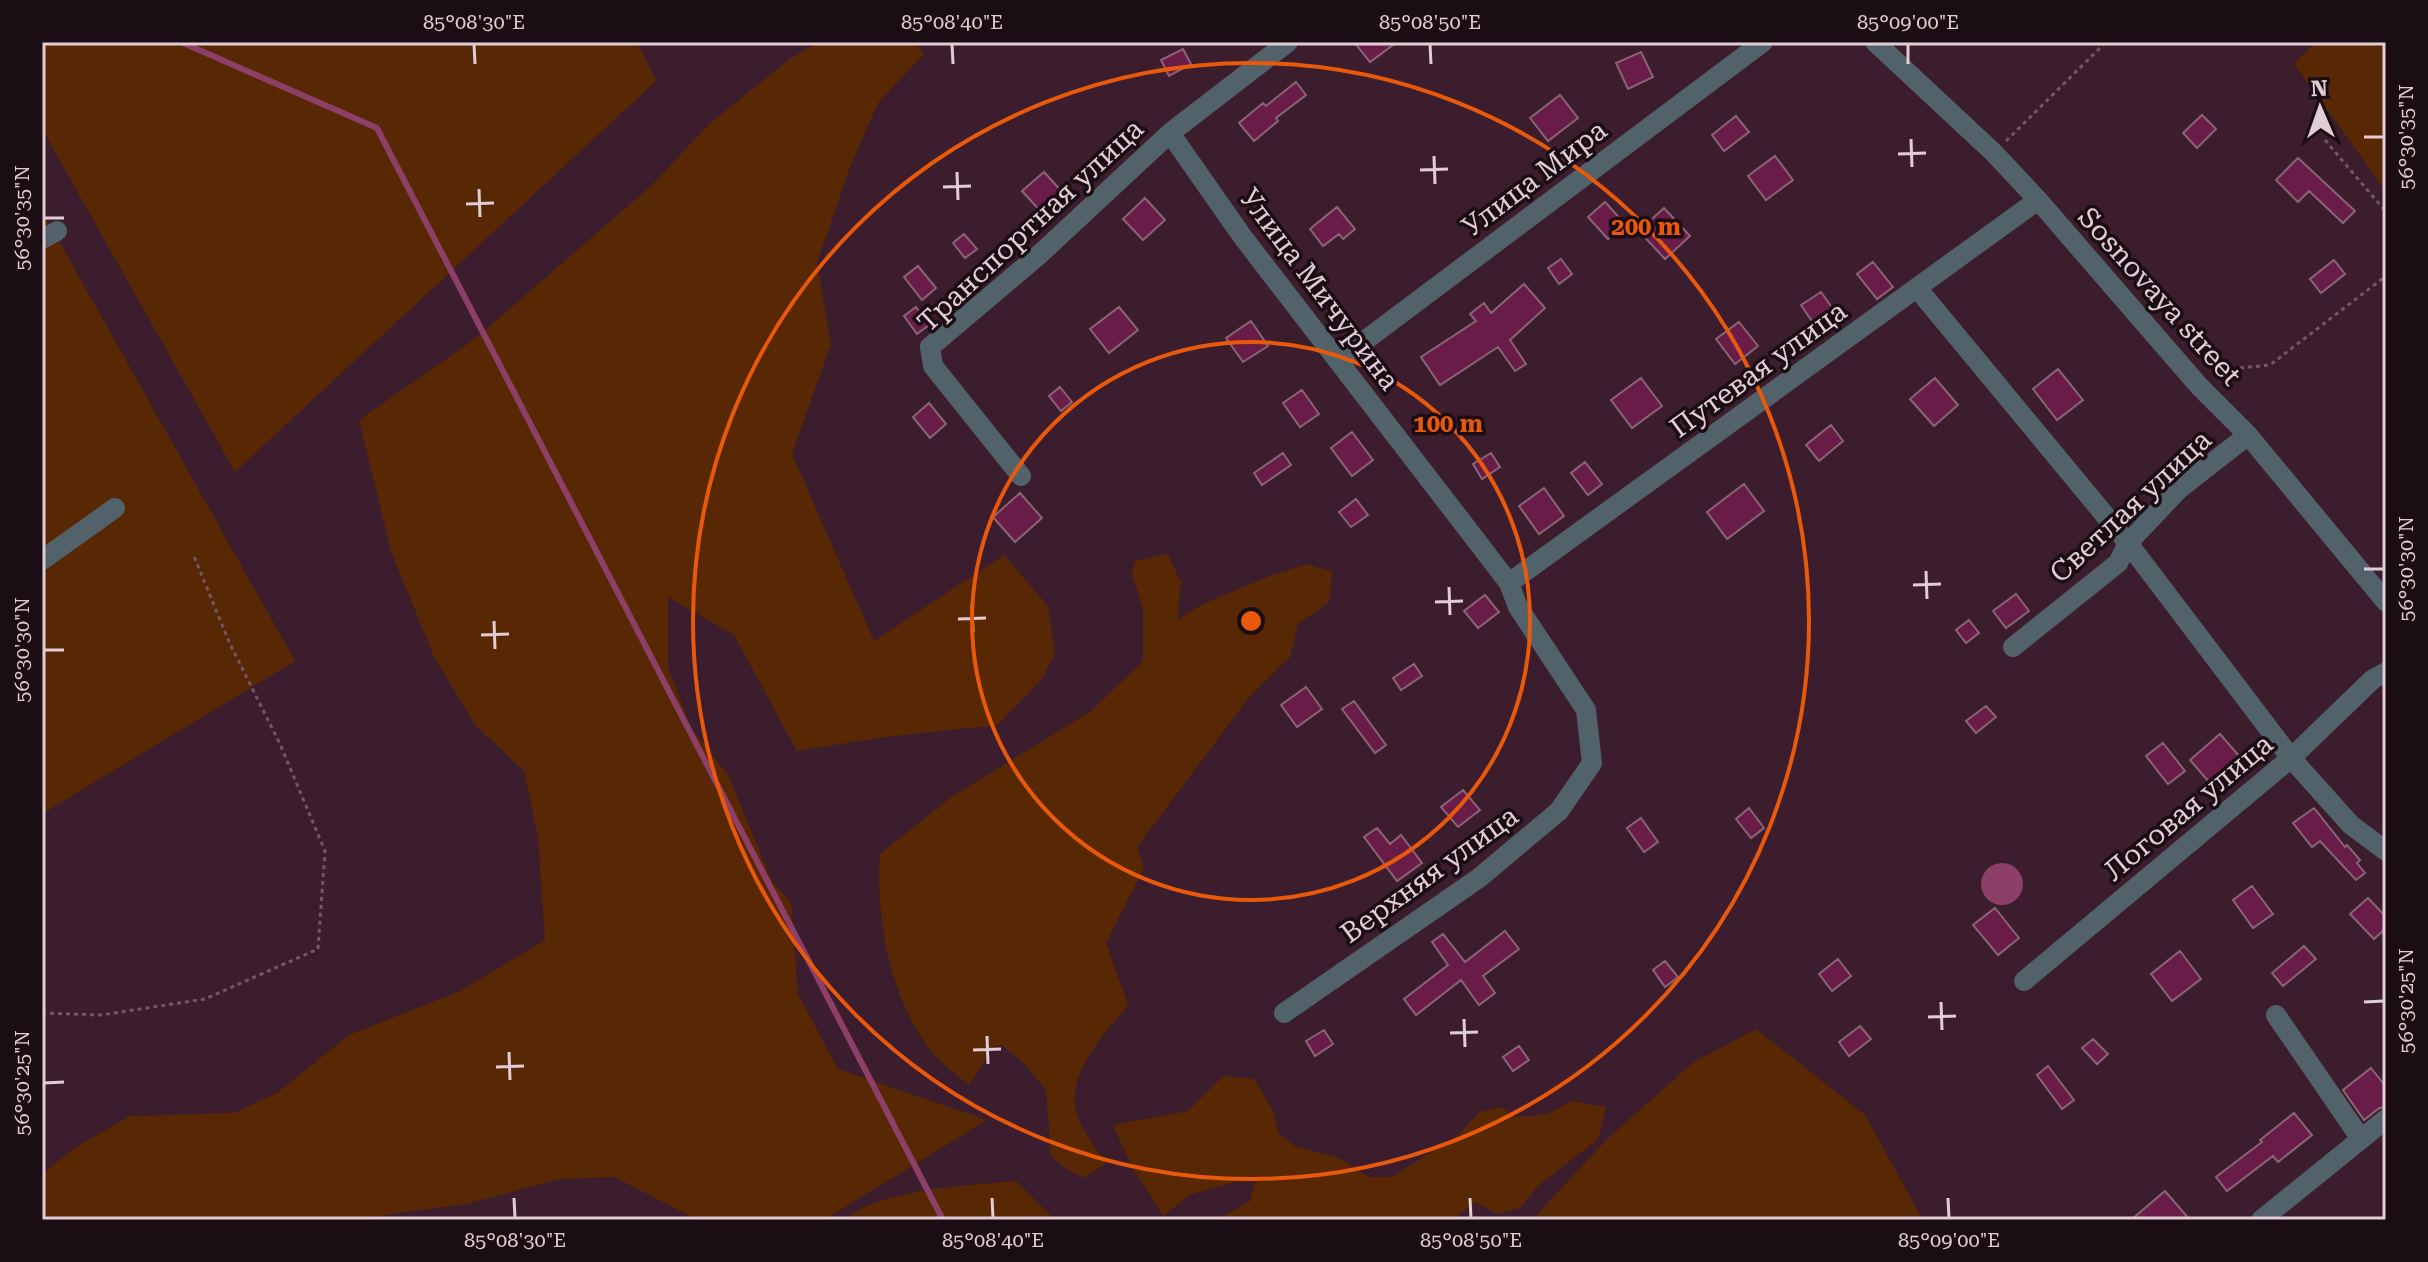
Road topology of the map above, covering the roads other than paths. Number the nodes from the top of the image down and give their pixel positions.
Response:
1 (1288, 42) edge
2 (1763, 42) edge
3 (1875, 42) edge
4 (1170, 133) junction
5 (2038, 200) junction
6 (1917, 288) junction
7 (1339, 360) junction
8 (2248, 435) junction
9 (1021, 476) dead end
10 (115, 508) dead end
11 (2128, 543) junction
12 (42, 560) edge
13 (1509, 583) junction
14 (2386, 602) edge
15 (2013, 647) dead end
16 (2386, 672) edge
17 (2291, 758) junction
18 (1592, 763) joint
19 (2386, 851) edge
20 (2024, 981) dead end
21 (1284, 1013) dead end
22 (2276, 1015) dead end
23 (2386, 1119) edge
24 (2361, 1139) junction
25 (2261, 1220) edge

1 - 4 street, Транспортная улица
2 - 7 street, Улица Мира
3 - 5 street, Sosnovaya street
4 - 7 street, Улица Мичурина
4 - 9 street, Транспортная улица
5 - 6 street, Путевая улица
5 - 8 street, Sosnovaya street
6 - 11 street
6 - 13 street, Путевая улица
7 - 13 street, Улица Мичурина
8 - 11 street, Светлая улица
8 - 14 street, Sosnovaya street
10 - 12 street
11 - 15 street, Светлая улица
11 - 17 street
13 - 18 street, Улица Мичурина
16 - 17 street, Логовая улица
17 - 19 street
17 - 20 street, Логовая улица
18 - 21 street, Верхняя улица
22 - 24 street
23 - 24 street
24 - 25 street

